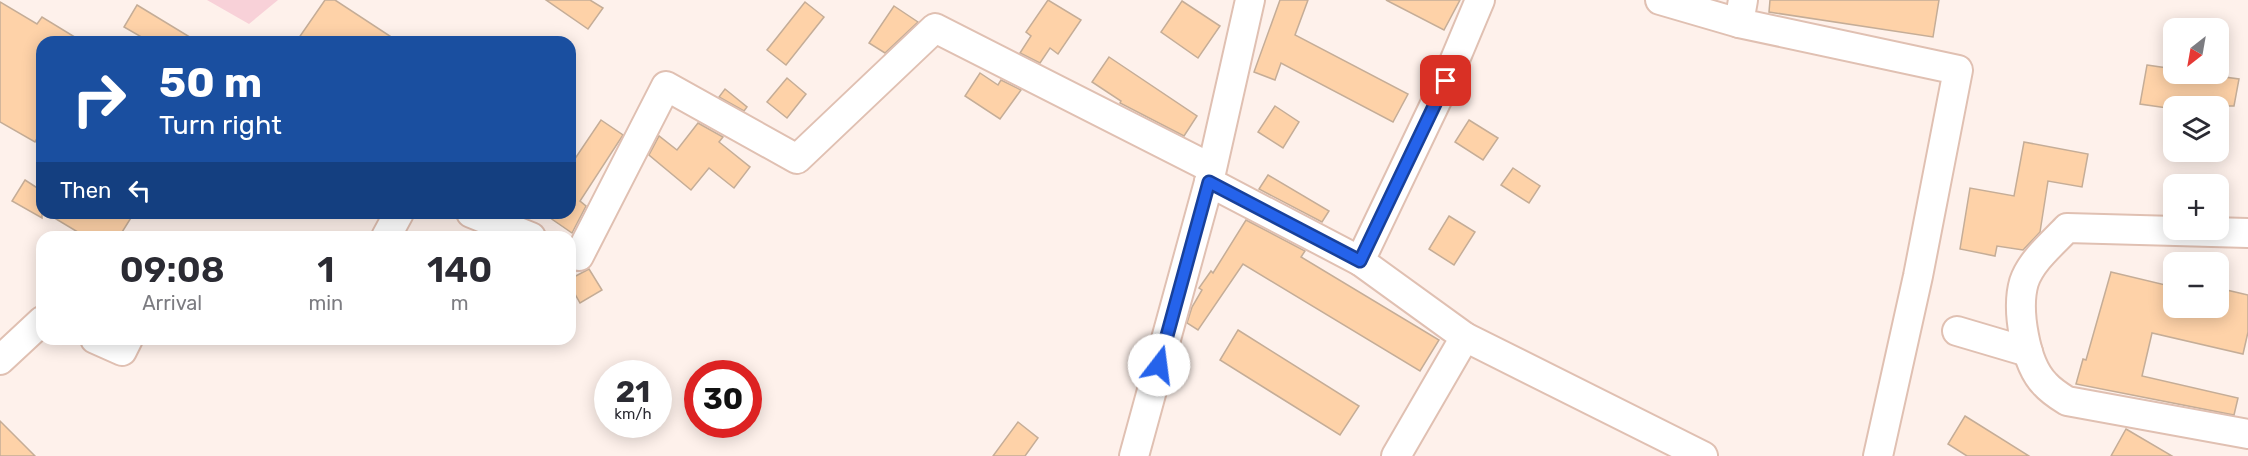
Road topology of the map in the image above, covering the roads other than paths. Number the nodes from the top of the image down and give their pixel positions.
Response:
1 (1250, 0) edge
2 (1480, 0) edge
3 (1660, 0) edge
4 (1741, 11) edge
5 (1207, 173) junction
6 (486, 219) edge
7 (516, 231) edge
8 (2248, 232) edge
9 (576, 255) edge
10 (1360, 261) junction
11 (36, 327) edge
12 (1957, 331) dead end
13 (1465, 337) junction
14 (108, 345) edge
15 (125, 345) edge
16 (2028, 352) junction
17 (0, 360) edge
18 (2248, 434) edge
19 (1134, 456) edge
20 (1396, 456) edge
21 (1703, 456) edge
22 (1878, 456) edge

1 - 5 street
2 - 10 street
3 - 4 street
4 - 22 street
5 - 9 street
5 - 10 street
5 - 19 street
6 - 7 street
8 - 16 street
10 - 13 street
11 - 17 street
12 - 16 street
13 - 20 street
13 - 21 street
14 - 15 street
16 - 18 street

